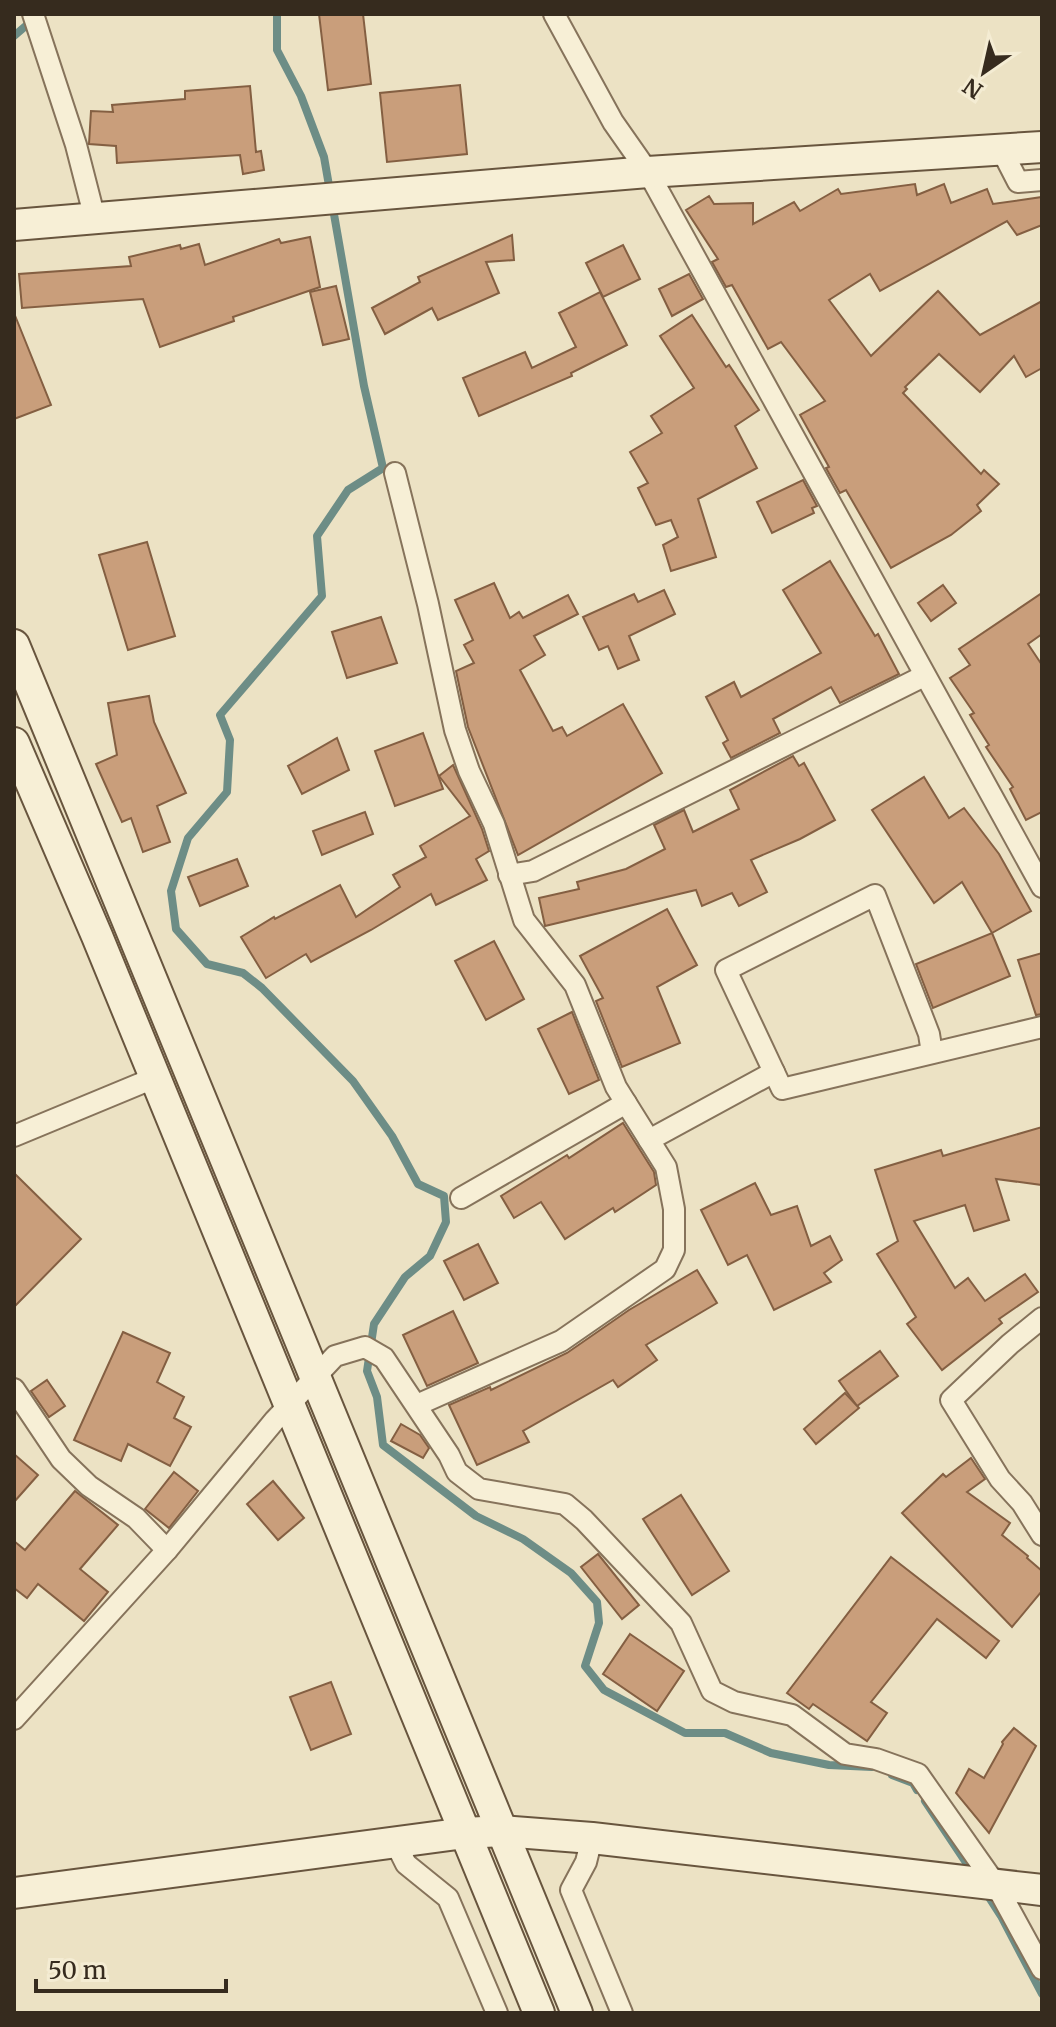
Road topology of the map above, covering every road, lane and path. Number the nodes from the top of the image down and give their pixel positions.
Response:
1 (33, 14) edge
2 (554, 14) edge
3 (1042, 147) edge
4 (1002, 151) junction
5 (648, 172) junction
6 (1042, 180) edge
7 (95, 219) junction
8 (14, 225) edge
9 (395, 473) dead end
10 (14, 645) edge
11 (924, 676) junction
12 (14, 743) edge
13 (509, 875) junction
14 (1042, 887) edge
15 (1042, 1027) edge
16 (932, 1053) junction
17 (774, 1072) junction
18 (154, 1078) junction
19 (626, 1103) junction
20 (14, 1136) edge
21 (649, 1140) junction
22 (461, 1198) dead end
23 (1042, 1318) edge
24 (315, 1378) junction
25 (14, 1389) edge
26 (417, 1405) junction
27 (288, 1406) junction
28 (1042, 1535) edge
29 (167, 1550) junction
30 (14, 1719) edge
31 (502, 1831) junction
32 (465, 1833) junction
33 (592, 1838) junction
34 (395, 1842) junction
35 (996, 1885) junction
36 (1042, 1890) edge
37 (14, 1893) edge
38 (1042, 1969) edge
39 (497, 2013) edge
40 (539, 2013) edge
41 (577, 2013) edge
42 (622, 2013) edge

1 - 7 street
2 - 5 street
3 - 4 street
4 - 5 street
4 - 6 street
5 - 7 street
5 - 11 street
7 - 8 street
9 - 13 street
10 - 24 street
11 - 13 street
11 - 14 street
12 - 18 street
13 - 19 street
15 - 16 street
16 - 17 street
16 - 17 street
17 - 21 street
18 - 20 street
18 - 27 street
19 - 21 street
19 - 22 street
21 - 26 street
23 - 28 street
24 - 26 street
24 - 27 street
24 - 31 street
25 - 29 street
26 - 35 street
27 - 29 street
27 - 32 street
29 - 30 street
31 - 32 street
31 - 33 street
31 - 41 street
32 - 34 street
32 - 40 street
33 - 35 street
33 - 42 street
34 - 37 street
34 - 39 street
35 - 36 street
35 - 38 street

